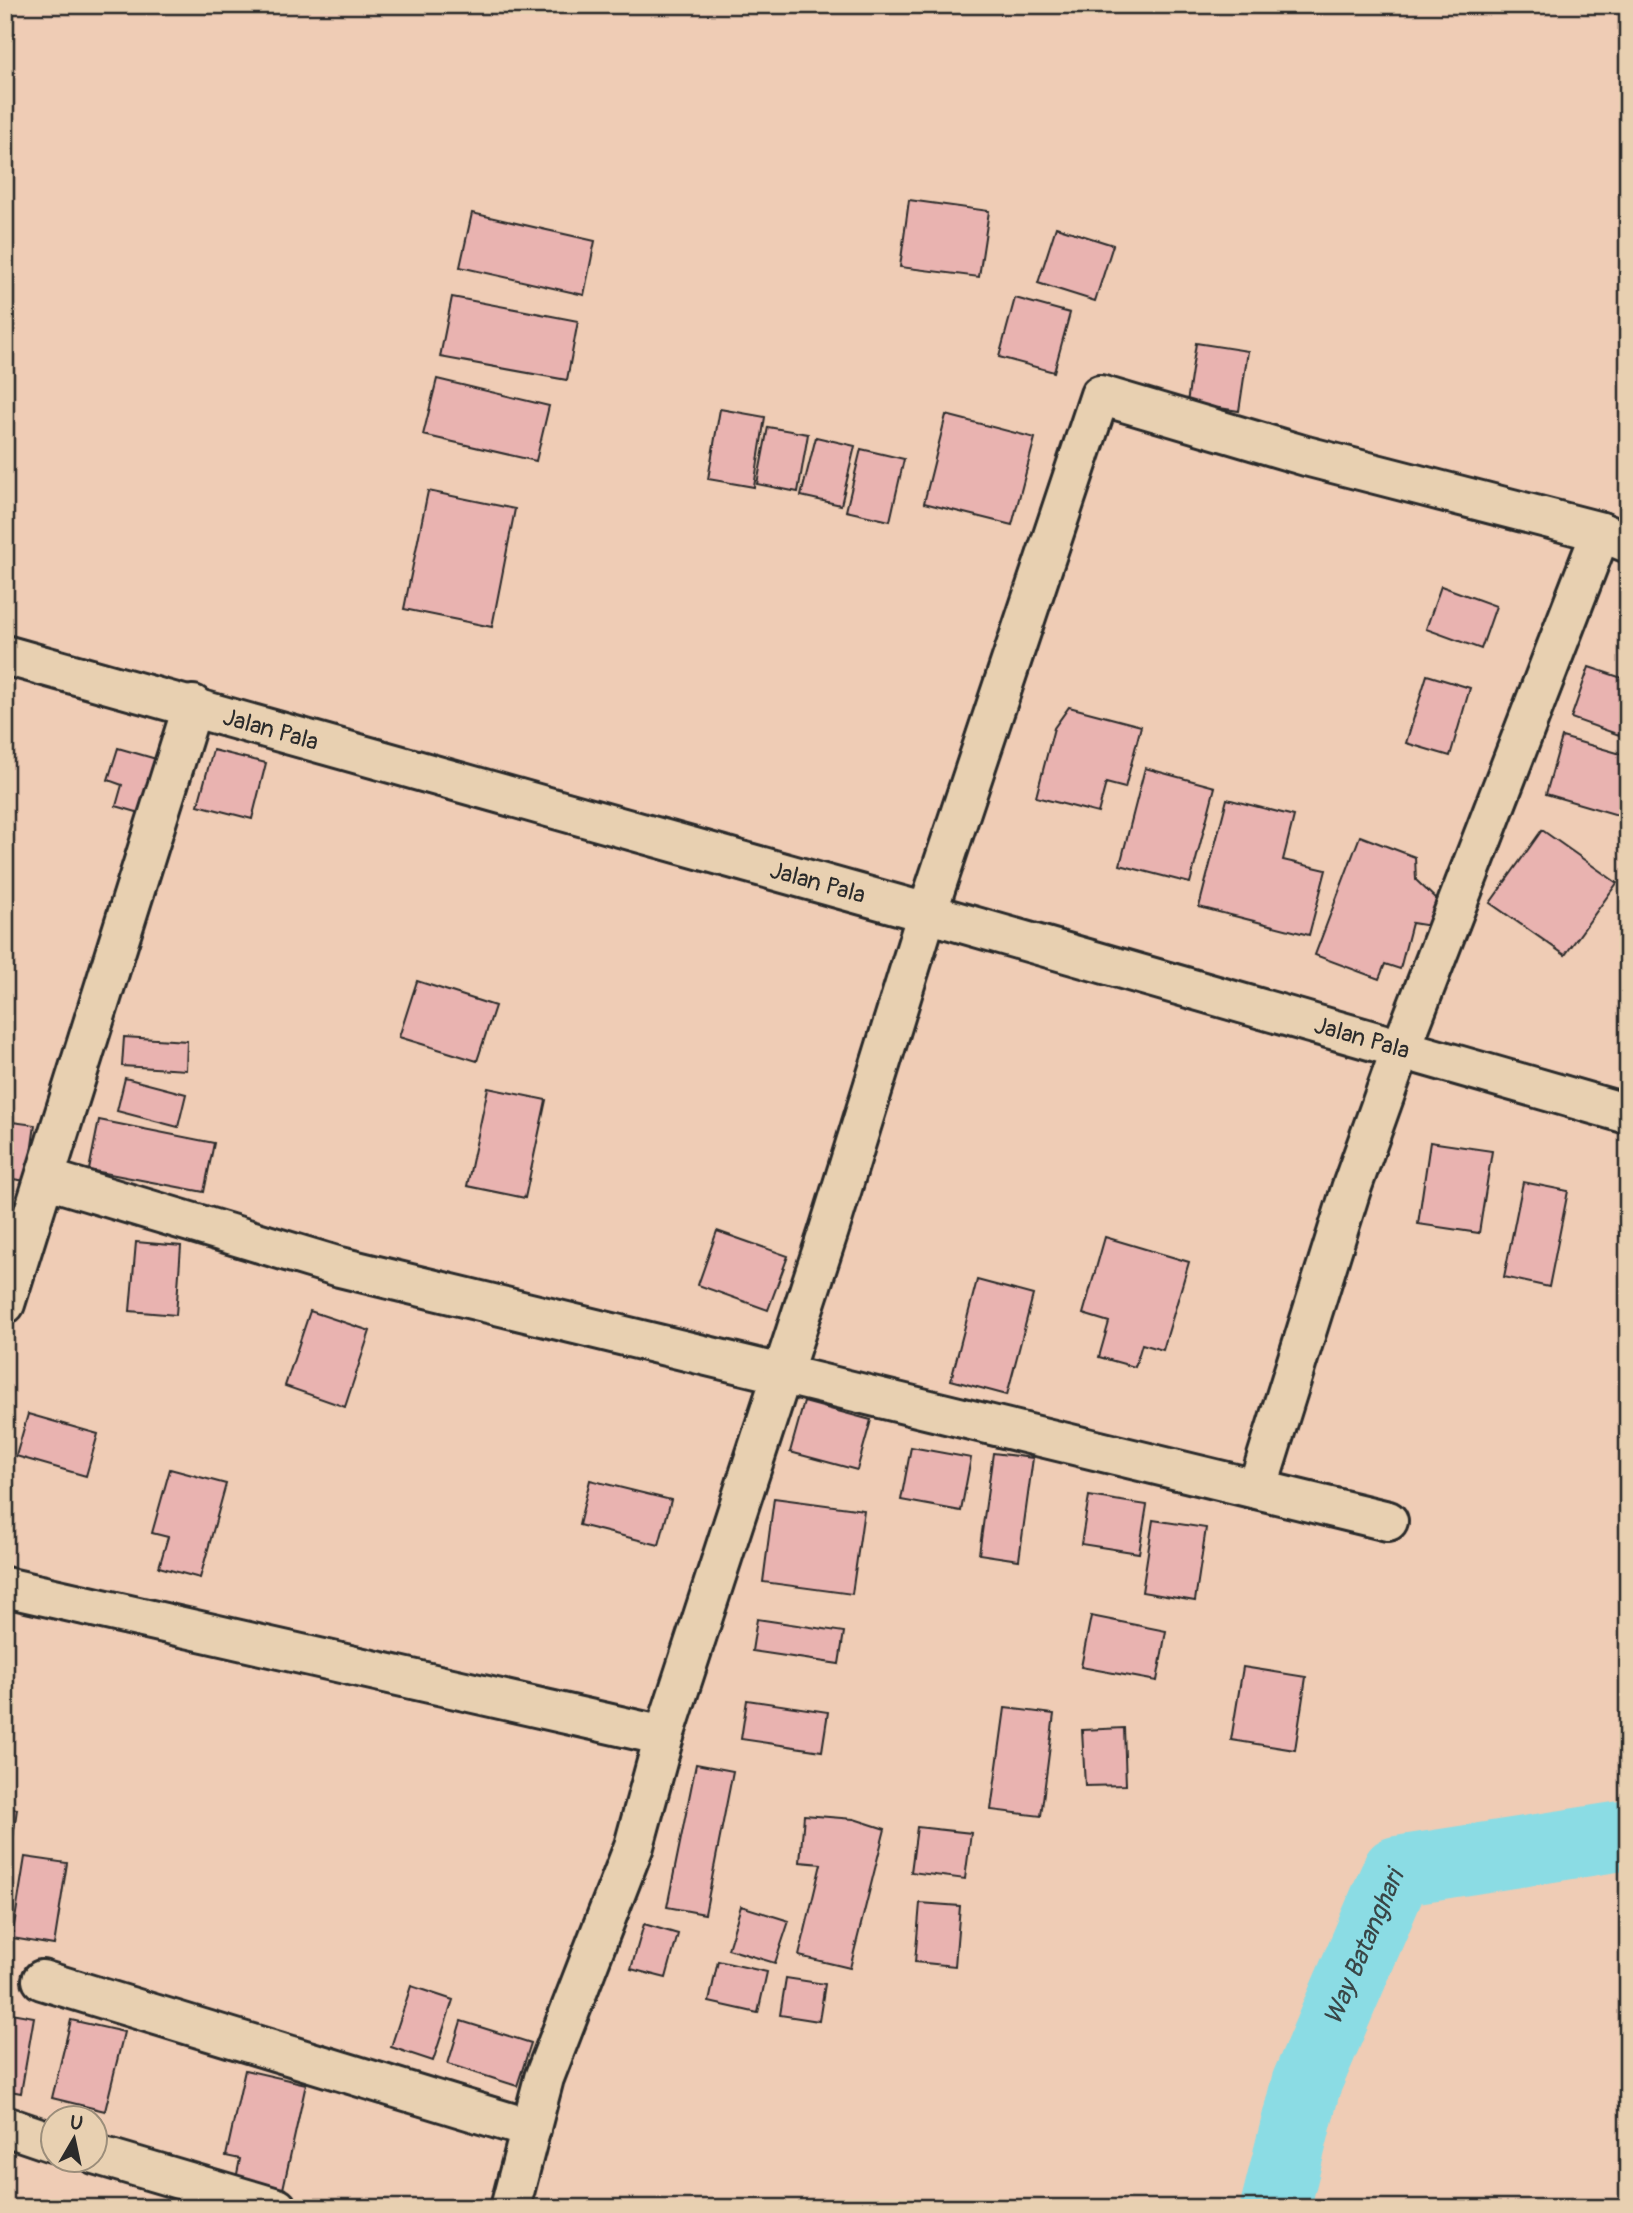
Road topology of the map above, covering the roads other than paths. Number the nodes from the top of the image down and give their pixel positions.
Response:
1 (1614, 538) edge
2 (5, 655) edge
3 (193, 705) junction
4 (927, 913) junction
5 (1401, 1049) junction
6 (1628, 1114) edge
7 (47, 1179) junction
8 (5, 1304) edge
9 (779, 1374) junction
10 (1257, 1489) junction
11 (1388, 1521) dead end
12 (5, 1587) edge
13 (664, 1735) junction
14 (42, 1980) dead end
15 (5, 2126) edge
16 (531, 2129) junction
17 (38, 2137) edge
18 (108, 2158) edge
19 (277, 2208) edge
20 (510, 2208) edge

1 - 4 street
1 - 5 street
2 - 3 street, Jalan Pala
3 - 4 street, Jalan Pala
3 - 7 street
4 - 5 street, Jalan Pala
4 - 9 street
5 - 6 street, Jalan Pala
5 - 10 street
7 - 8 street
7 - 9 street
9 - 10 street
9 - 13 street
10 - 11 street
12 - 13 street
13 - 16 street
14 - 16 street
15 - 17 street
16 - 20 street
18 - 19 street

